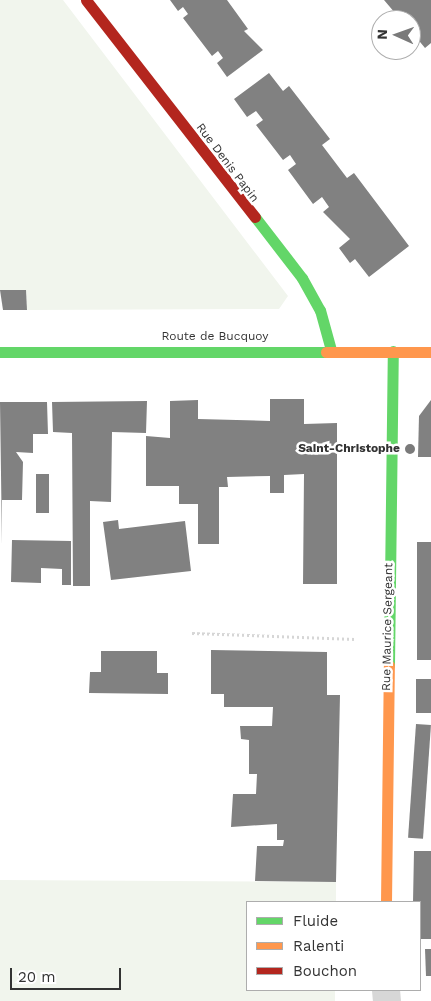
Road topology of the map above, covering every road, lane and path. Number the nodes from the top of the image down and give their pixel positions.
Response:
1 (86, 0) edge
2 (331, 350) junction
3 (393, 351) junction
4 (0, 352) edge
5 (431, 352) edge
6 (192, 633) dead end
7 (345, 639) dead end
8 (386, 901) edge

1 - 2 street, Rue Denis Papin
2 - 3 street, Route de Bucquoy
2 - 4 street, Route de Bucquoy
3 - 5 street, Route de Bucquoy
3 - 8 street, Rue Maurice Sergeant
6 - 7 path

